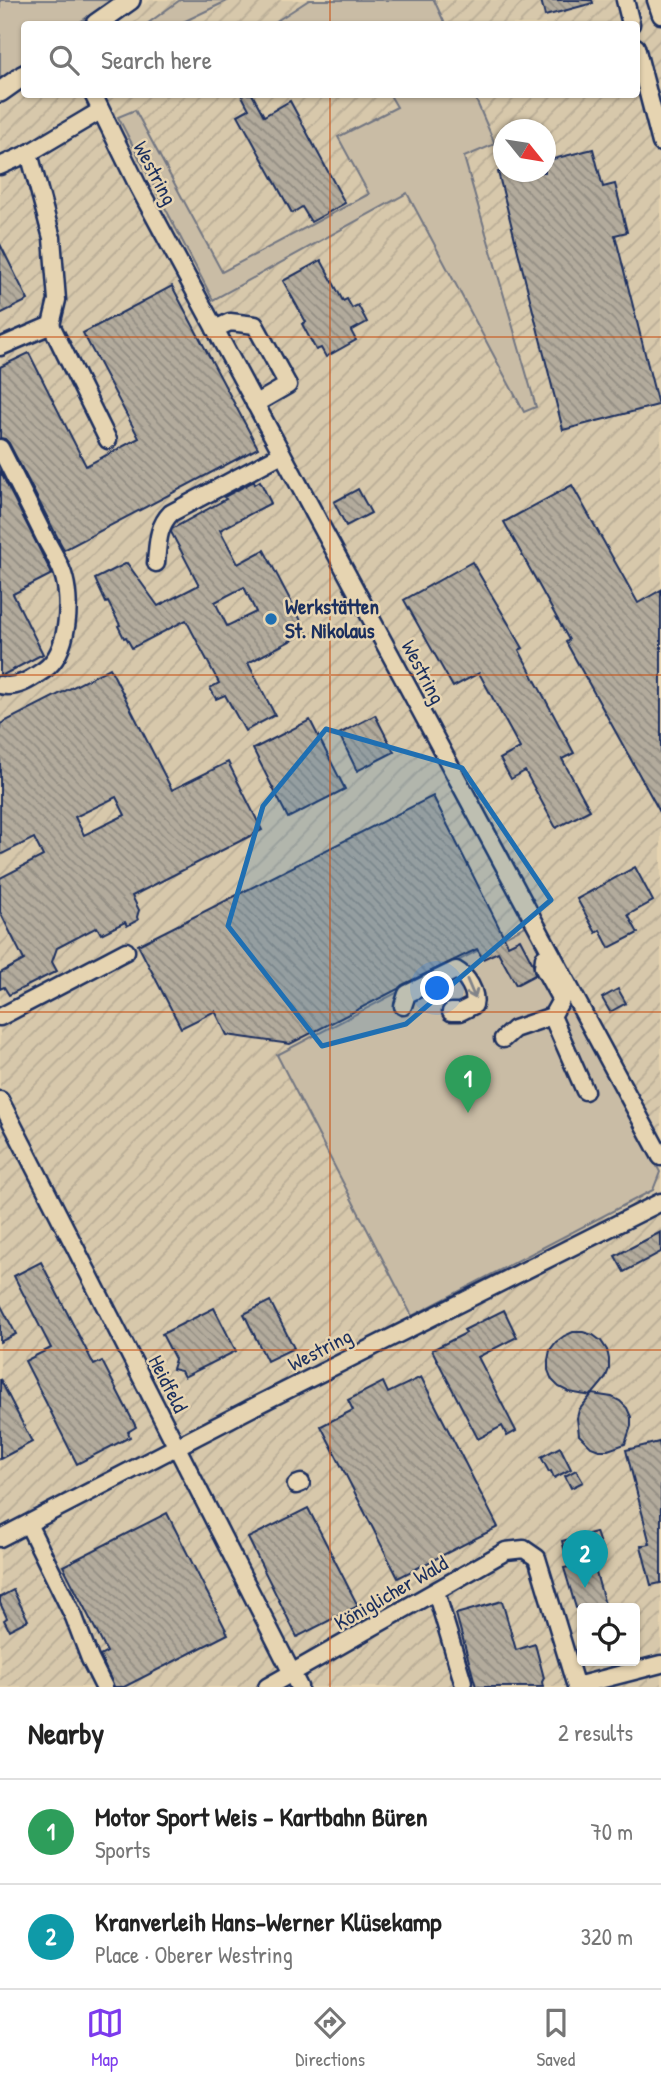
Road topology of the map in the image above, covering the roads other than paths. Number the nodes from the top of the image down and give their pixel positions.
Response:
1 (130, 0) edge
2 (625, 0) edge
3 (656, 0) edge
4 (661, 15) edge
5 (100, 21) edge
6 (630, 21) edge
7 (640, 61) edge
8 (21, 77) edge
9 (0, 92) edge
10 (95, 98) edge
11 (100, 111) junction
12 (660, 133) edge
13 (29, 153) junction
14 (0, 166) edge
15 (51, 325) junction
16 (215, 329) junction
17 (0, 347) edge
18 (255, 404) junction
19 (108, 440) dead end
20 (0, 448) edge
21 (282, 454) junction
22 (156, 563) dead end
23 (0, 685) edge
24 (126, 951) dead end
25 (551, 954) junction
26 (403, 1006) dead end
27 (451, 1012) dead end
28 (552, 1016) junction
29 (0, 1017) edge
30 (503, 1039) dead end
31 (585, 1091) dead end
32 (0, 1100) edge
33 (661, 1157) edge
34 (661, 1202) edge
35 (177, 1447) junction
36 (28, 1524) junction
37 (0, 1538) edge
38 (436, 1592) junction
39 (661, 1664) edge
40 (296, 1680) edge
41 (463, 1682) dead end
42 (104, 1687) edge
43 (267, 1687) edge
44 (576, 1687) edge

1 - 5 main road
2 - 6 street
3 - 4 street
7 - 12 street
8 - 9 main road
10 - 11 street, Westring
11 - 13 street
11 - 16 street, Westring
13 - 14 street
13 - 15 street
15 - 17 street
15 - 19 street
16 - 18 street, Westring
16 - 18 street
18 - 21 street, Westring
20 - 23 street
21 - 22 street
21 - 25 street, Westring
24 - 29 street
25 - 28 street
25 - 33 street, Westring
26 -> 27 street
28 - 30 street
28 - 31 street
32 - 35 street, Heidfeld
34 - 35 street, Westring
35 - 36 street, Westring
35 - 40 street, Heidfeld
36 - 37 street, Westring
36 - 42 street
38 - 40 street, Königlicher Wald
38 - 41 street
38 - 44 street, Königlicher Wald
39 - 44 street
40 - 43 street, Königlicher Wald

